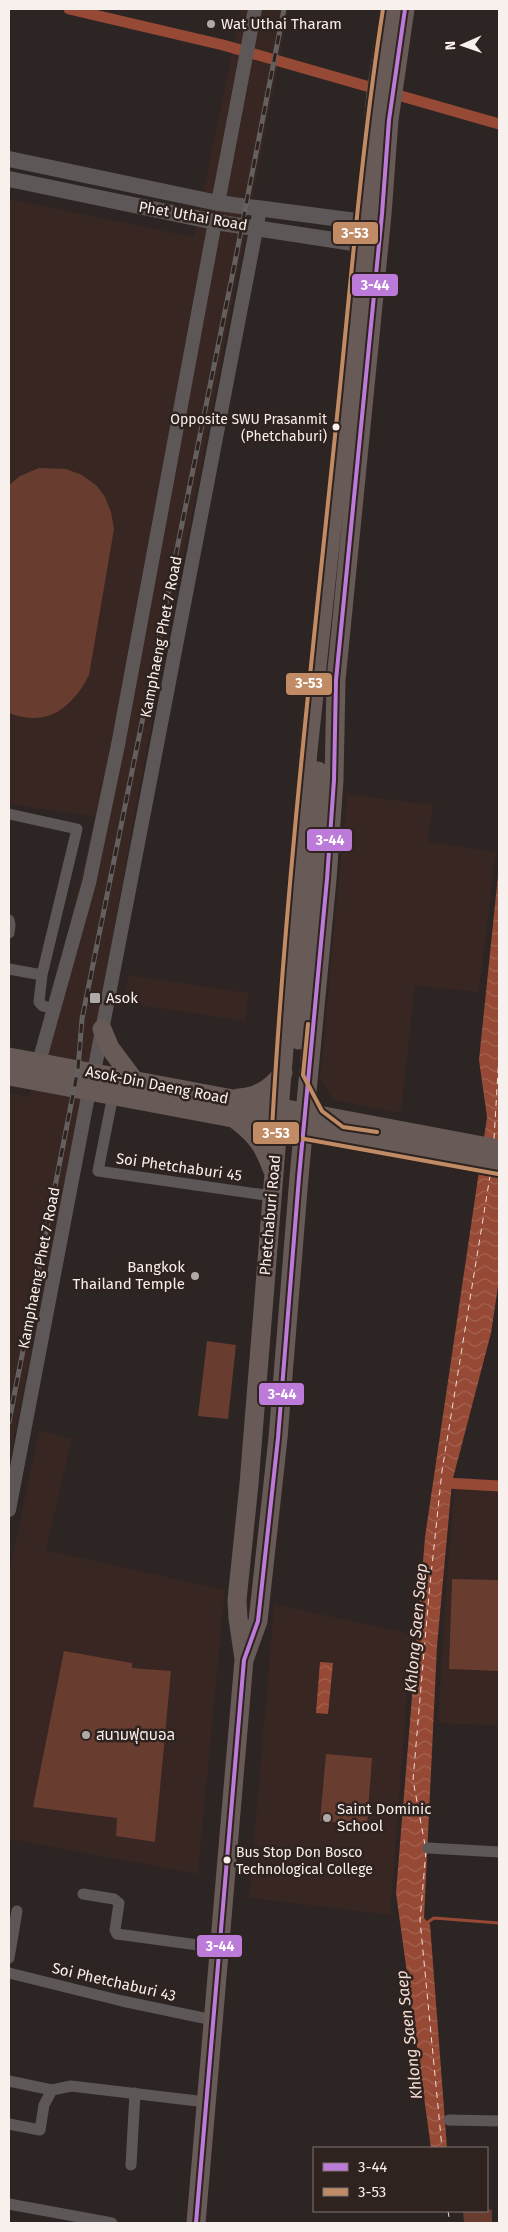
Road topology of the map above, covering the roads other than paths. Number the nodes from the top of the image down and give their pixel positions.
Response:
1 (255, 9) edge
2 (389, 9) edge
3 (405, 9) edge
4 (385, 86) junction
5 (9, 159) edge
6 (9, 179) edge
7 (218, 203) junction
8 (260, 209) junction
9 (323, 216) junction
10 (215, 222) junction
11 (364, 222) junction
12 (257, 228) junction
13 (322, 238) junction
14 (370, 246) junction
15 (315, 680) junction
16 (336, 680) junction
17 (319, 750) junction
18 (9, 814) edge
19 (9, 920) edge
20 (9, 933) edge
21 (9, 969) edge
22 (42, 975) junction
23 (289, 991) junction
24 (316, 992) junction
25 (54, 1008) junction
26 (102, 1029) junction
27 (9, 1057) edge
28 (39, 1062) junction
29 (94, 1072) junction
30 (283, 1073) junction
31 (309, 1074) junction
32 (9, 1076) edge
33 (134, 1080) junction
34 (89, 1091) junction
35 (113, 1095) junction
36 (222, 1097) junction
37 (280, 1108) junction
38 (306, 1112) junction
39 (234, 1119) junction
40 (278, 1128) junction
41 (341, 1129) junction
42 (304, 1131) junction
43 (499, 1149) edge
44 (499, 1168) edge
45 (274, 1173) junction
46 (299, 1176) junction
47 (272, 1196) junction
48 (267, 1242) junction
49 (293, 1247) junction
50 (9, 1510) edge
51 (244, 1660) junction
52 (428, 1848) dead end
53 (499, 1852) edge
54 (83, 1894) dead end
55 (17, 1911) dead end
56 (220, 1948) junction
57 (9, 1958) edge
58 (9, 1973) edge
59 (213, 2020) junction
60 (9, 2081) edge
61 (52, 2090) junction
62 (135, 2093) junction
63 (206, 2102) junction
64 (449, 2120) dead end
65 (499, 2121) edge
66 (9, 2124) edge
67 (131, 2165) dead end
68 (9, 2204) edge
69 (112, 2223) edge
70 (196, 2223) edge

1 - 7 street
2 - 4 main road, Phetchaburi Road
3 - 4 main road, Phetchaburi Road
4 - 11 main road, Phetchaburi Road
4 - 14 main road, Phetchaburi Road
5 - 7 main road, Phet Uthai Road
6 - 10 main road, Phet Uthai Road
7 - 8 main road, Phet Uthai Road
8 - 9 main road, Phet Uthai Road
8 - 12 street, Kamphaeng Phet 7 Road
9 - 11 main road, Phet Uthai Road
9 - 13 main road
10 - 12 main road, Phet Uthai Road
10 - 25 street, Kamphaeng Phet 7 Road
11 - 14 main road, Phetchaburi Road
12 - 13 main road, Phet Uthai Road
12 - 26 street, Kamphaeng Phet 7 Road
13 - 14 main road, Phet Uthai Road
14 - 15 main road, Phetchaburi Road
14 - 16 main road, Phetchaburi Road
15 - 17 main road, Phetchaburi Road
15 - 23 main road, Phetchaburi Road
16 - 17 main road, Phetchaburi Road
16 - 24 main road, Phetchaburi Road
17 - 51 main road, Phetchaburi Road
18 - 22 street
19 - 20 street
21 - 22 street
22 - 25 street
23 - 24 main road
23 - 30 main road, Phetchaburi Road
24 - 31 main road, Phetchaburi Road
25 - 28 street, Kamphaeng Phet 7 Road
26 - 29 street, Kamphaeng Phet 7 Road
26 - 33 main road
27 - 28 main road, Asok-Din Daeng Road
28 - 29 main road, Asok-Din Daeng Road
29 - 33 main road, Asok-Din Daeng Road
30 - 36 main road
30 - 37 main road, Phetchaburi Road
31 - 38 main road, Phetchaburi Road
31 - 41 main road
32 - 34 main road, Asok-Din Daeng Road
33 - 36 main road, Asok-Din Daeng Road
34 - 35 main road, Asok-Din Daeng Road
34 - 50 street, Kamphaeng Phet 7 Road
35 - 39 main road, Asok-Din Daeng Road
35 - 47 street, Soi Phetchaburi 45
36 - 37 main road, Asok-Din Daeng Road
37 - 38 main road, Asok-Din Daeng Road
37 - 40 main road, Phetchaburi Road
38 - 41 main road, Asok-Din Daeng Road
38 - 42 main road, Phetchaburi Road
39 - 40 main road, Asok-Din Daeng Road
39 - 45 main road
40 - 42 main road, Asok-Din Daeng Road
40 - 45 main road, Phetchaburi Road
41 - 42 main road, Asok-Din Daeng Road
41 - 43 main road
41 - 44 main road
41 - 46 main road
42 - 46 main road, Phetchaburi Road
45 - 47 main road, Phetchaburi Road
46 - 49 main road, Phetchaburi Road
47 - 48 main road, Phetchaburi Road
48 - 49 main road
48 - 51 main road, Phetchaburi Road
49 - 51 main road, Phetchaburi Road
51 - 56 main road, Phetchaburi Road
52 - 53 street
54 - 56 street
55 - 57 street
56 - 59 main road, Phetchaburi Road
58 - 59 street, Soi Phetchaburi 43
59 - 63 main road, Phetchaburi Road
60 - 61 street
61 - 62 street
61 - 66 street
62 - 63 street
62 - 67 street
63 - 70 main road, Phetchaburi Road
64 - 65 street
68 - 69 street

